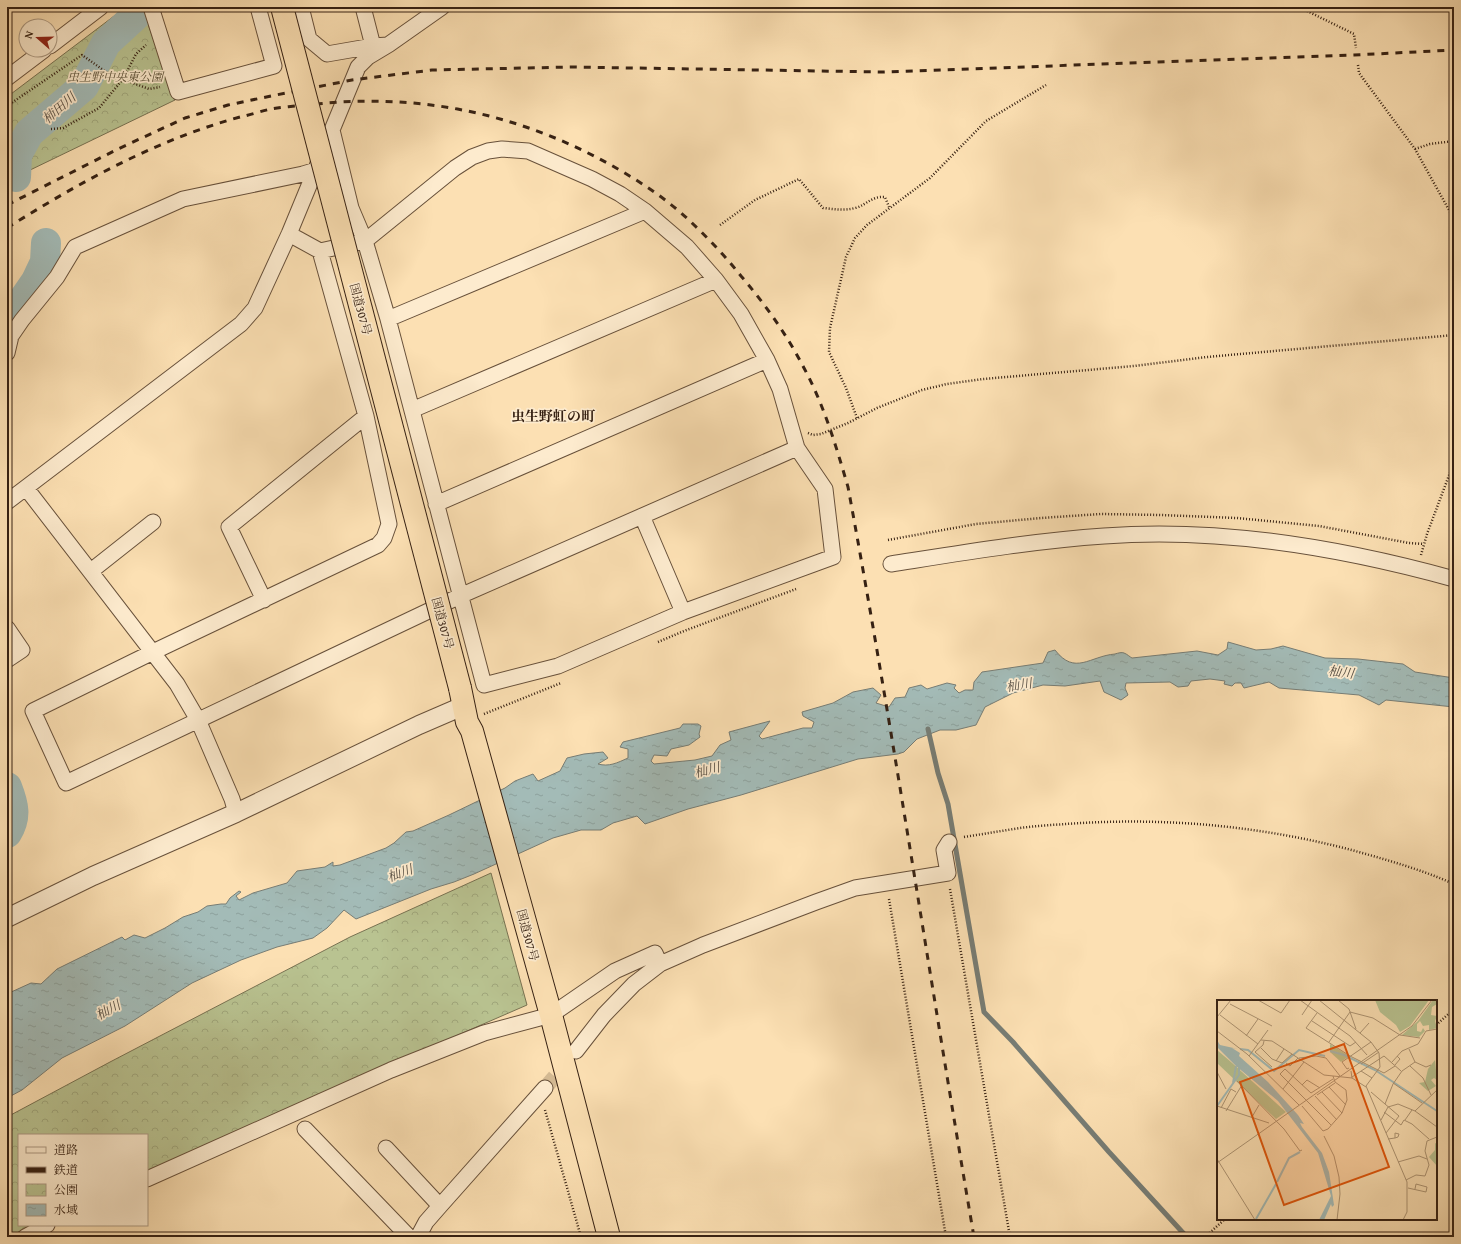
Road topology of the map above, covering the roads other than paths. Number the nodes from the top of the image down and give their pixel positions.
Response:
1 (101, 7) edge
2 (258, 7) edge
3 (282, 7) edge
4 (301, 7) edge
5 (363, 7) edge
6 (442, 7) edge
7 (152, 10) edge
8 (58, 40) edge
9 (388, 45) junction
10 (373, 46) junction
11 (33, 58) edge
12 (7, 78) edge
13 (332, 130) junction
14 (316, 170) junction
15 (646, 211) junction
16 (289, 234) junction
17 (365, 241) junction
18 (320, 251) junction
19 (716, 280) junction
20 (388, 319) junction
21 (7, 353) edge
22 (767, 360) junction
23 (412, 410) junction
24 (366, 416) junction
25 (797, 448) junction
26 (26, 488) junction
27 (7, 502) edge
28 (436, 504) junction
29 (642, 516) junction
30 (153, 522) dead end
31 (891, 564) dead end
32 (91, 571) junction
33 (1454, 579) edge
34 (460, 596) junction
35 (264, 600) junction
36 (683, 612) junction
37 (7, 628) edge
38 (153, 652) junction
39 (7, 660) edge
40 (465, 712) junction
41 (198, 720) junction
42 (236, 813) junction
43 (949, 842) dead end
44 (7, 918) edge
45 (660, 964) junction
46 (548, 1007) junction
47 (576, 1052) tunnel mouth
48 (542, 1091) tunnel mouth
49 (305, 1129) dead end
50 (386, 1148) dead end
51 (148, 1179) edge
52 (440, 1206) junction
53 (408, 1237) edge
54 (418, 1237) edge
55 (609, 1237) edge

1 - 8 street
2 - 7 street
3 - 40 highway, 国道307号, bridge
4 - 10 street
5 - 10 street
6 - 9 street
9 - 10 street
9 - 13 street
11 - 12 street
13 - 14 street
13 - 17 street
14 - 16 street
14 - 21 street
15 - 17 street
15 - 19 street
15 - 20 street
16 - 18 street
16 - 26 street
17 - 18 street
17 - 20 street
18 - 24 street
19 - 22 street
19 - 23 street
20 - 23 street
22 - 25 street
22 - 28 street
23 - 28 street
24 - 35 street
24 - 35 street
25 - 29 street
25 - 36 street
26 - 27 street
26 - 32 street
28 - 34 street
29 - 34 street
29 - 36 street
30 - 32 street
31 - 33 street
32 - 38 street
34 - 36 street
34 - 41 street
35 - 38 street
37 - 39 street
38 - 41 street
38 - 41 street
40 - 42 street
40 - 46 highway, 国道307号
41 - 42 street
42 - 44 street
43 - 45 street
45 - 46 street
45 - 47 street
46 - 51 street
46 - 55 highway, 国道307号
48 - 52 street
49 - 53 street
50 - 52 street
52 - 54 street

